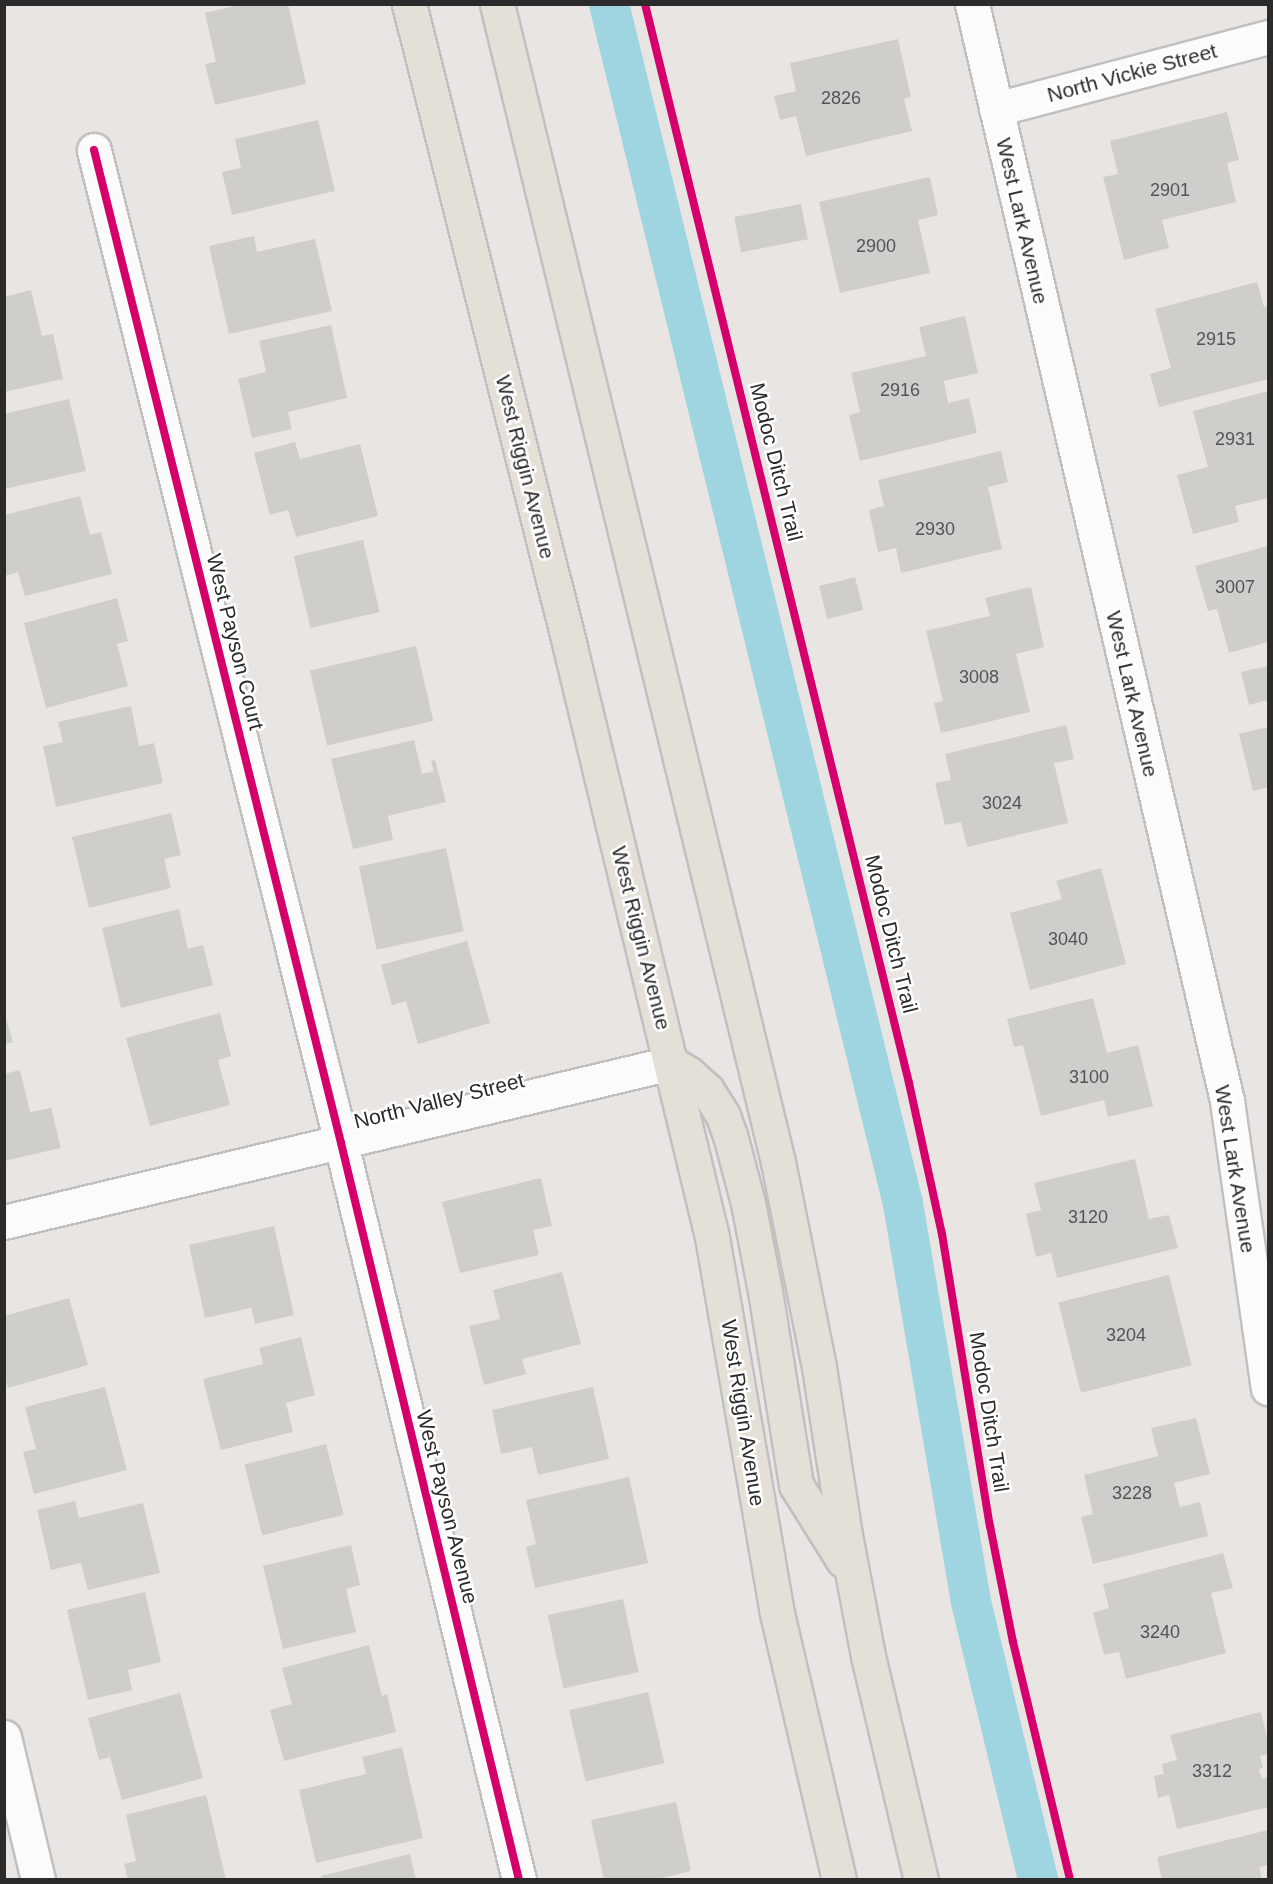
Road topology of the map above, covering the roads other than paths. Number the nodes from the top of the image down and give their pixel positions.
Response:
1 (409, 4) edge
2 (497, 4) edge
3 (972, 4) edge
4 (1269, 37) edge
5 (996, 108) junction
6 (94, 150) dead end
7 (671, 1063) junction
8 (341, 1143) junction
9 (4, 1222) edge
10 (1269, 1388) edge
11 (853, 1575) junction
12 (4, 1737) edge
13 (38, 1880) edge
14 (519, 1880) edge
15 (839, 1880) edge
16 (921, 1880) edge

1 - 7 main road, West Riggin Avenue
2 - 11 main road
3 - 5 street, West Lark Avenue
4 - 5 street, North Vickie Street
5 - 10 street, West Lark Avenue
6 - 8 street, West Payson Court
7 - 8 street, North Valley Street
7 - 11 main road
7 - 15 main road, West Riggin Avenue
8 - 9 street, North Valley Street
8 - 14 street, West Payson Avenue
11 - 16 main road
12 - 13 street

